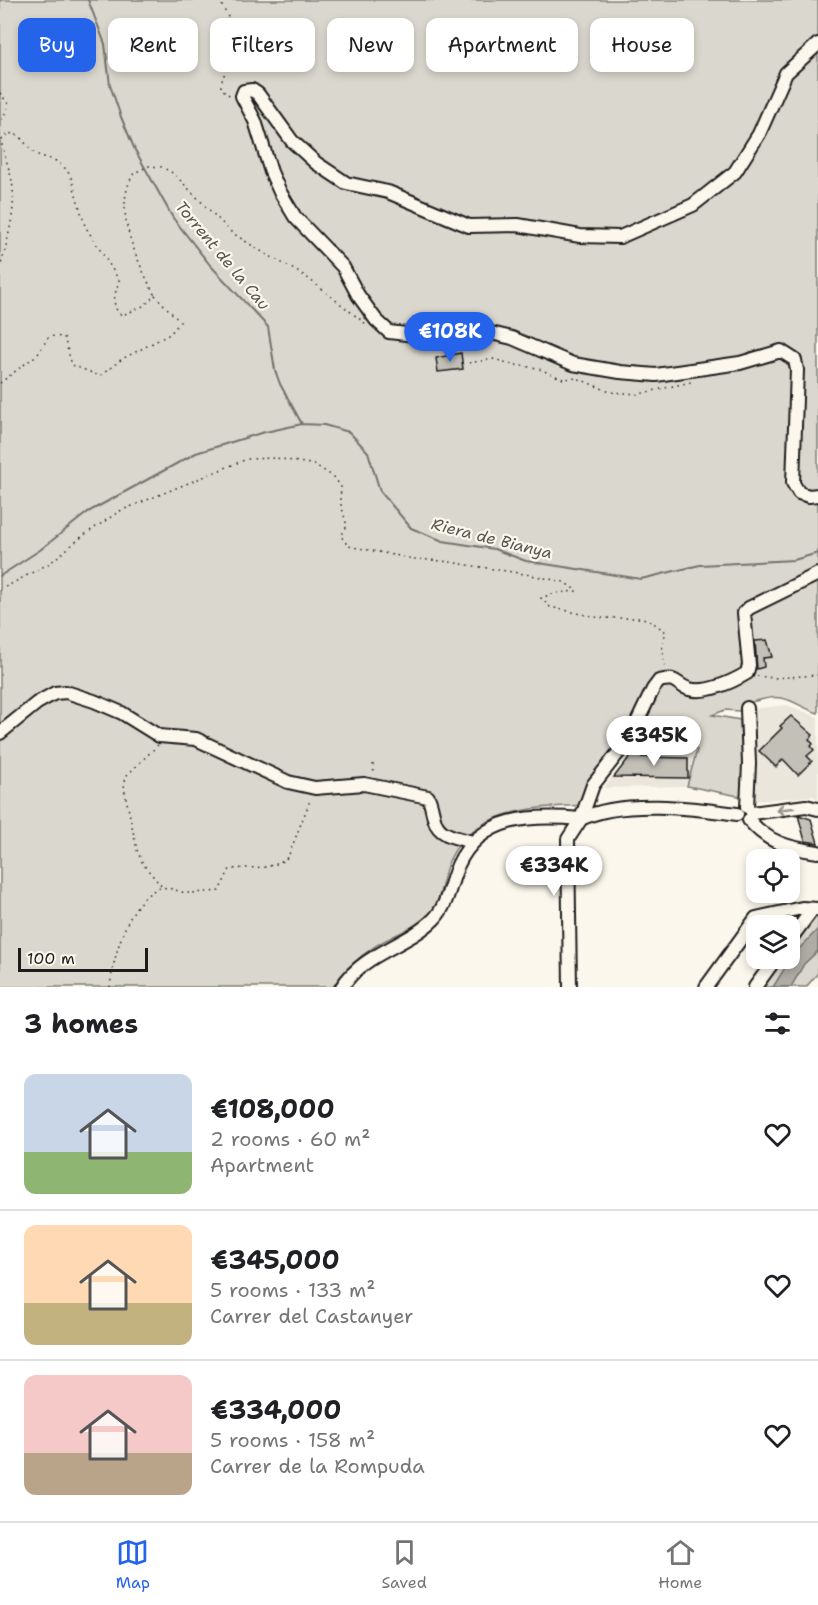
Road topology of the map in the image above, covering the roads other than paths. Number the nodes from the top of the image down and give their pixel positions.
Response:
1 (818, 44) edge
2 (818, 495) edge
3 (818, 574) edge
4 (747, 708) dead end
5 (0, 733) edge
6 (818, 809) edge
7 (746, 814) junction
8 (581, 819) junction
9 (472, 842) junction
10 (818, 852) edge
11 (815, 910) edge
12 (800, 928) edge
13 (768, 969) edge
14 (342, 987) edge
15 (570, 987) edge
16 (706, 987) edge
17 (755, 987) edge

1 - 2 street
3 - 8 street
4 - 7 street
5 - 9 street
6 -> 7 street
7 - 8 street
7 - 10 street
8 - 9 street
8 - 15 street
9 - 14 street
11 - 12 street
11 - 16 street
13 - 17 street

